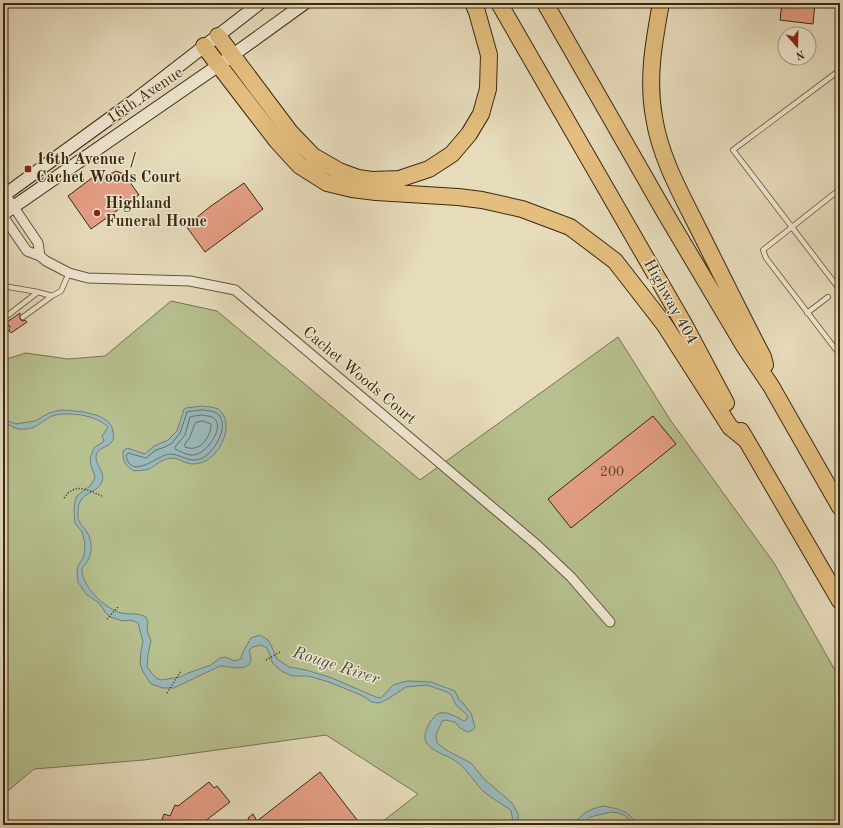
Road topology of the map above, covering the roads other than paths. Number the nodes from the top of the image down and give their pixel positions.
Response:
1 (260, 3) edge
2 (304, 3) edge
3 (473, 3) edge
4 (499, 3) edge
5 (545, 3) edge
6 (661, 3) edge
7 (218, 36) junction
8 (204, 46) junction
9 (232, 56) junction
10 (219, 65) junction
11 (840, 70) edge
12 (840, 189) edge
13 (4, 194) edge
14 (14, 206) junction
15 (3, 215) edge
16 (791, 226) junction
17 (40, 256) junction
18 (69, 273) junction
19 (3, 286) edge
20 (840, 290) edge
21 (38, 292) junction
22 (52, 296) junction
23 (828, 297) dead end
24 (808, 313) junction
25 (23, 317) dead end
26 (3, 319) edge
27 (840, 355) edge
28 (770, 386) junction
29 (746, 440) junction
30 (840, 507) edge
31 (840, 601) edge
32 (610, 622) dead end

1 - 7 main road, 16th Avenue
2 - 9 main road, 16th Avenue
3 - 9 highway
4 - 29 highway, Highway 404
5 - 28 highway
6 - 28 highway
7 - 8 main road, 16th Avenue
7 - 9 highway
8 - 10 highway
8 - 13 main road, 16th Avenue
9 - 10 main road, 16th Avenue
10 - 14 main road, 16th Avenue
10 - 29 highway
11 - 16 lane
12 - 16 lane
13 - 14 street
14 - 15 main road, 16th Avenue
14 - 17 street
15 - 17 street, Cachet Woods Court
16 - 20 lane
16 - 24 lane
17 - 18 street, Cachet Woods Court
18 - 22 lane
18 - 32 street, Cachet Woods Court
19 - 21 lane
21 - 22 lane
21 - 26 lane
22 - 25 lane
23 - 24 lane
24 - 27 lane
28 - 30 highway
29 - 31 highway, Highway 404

